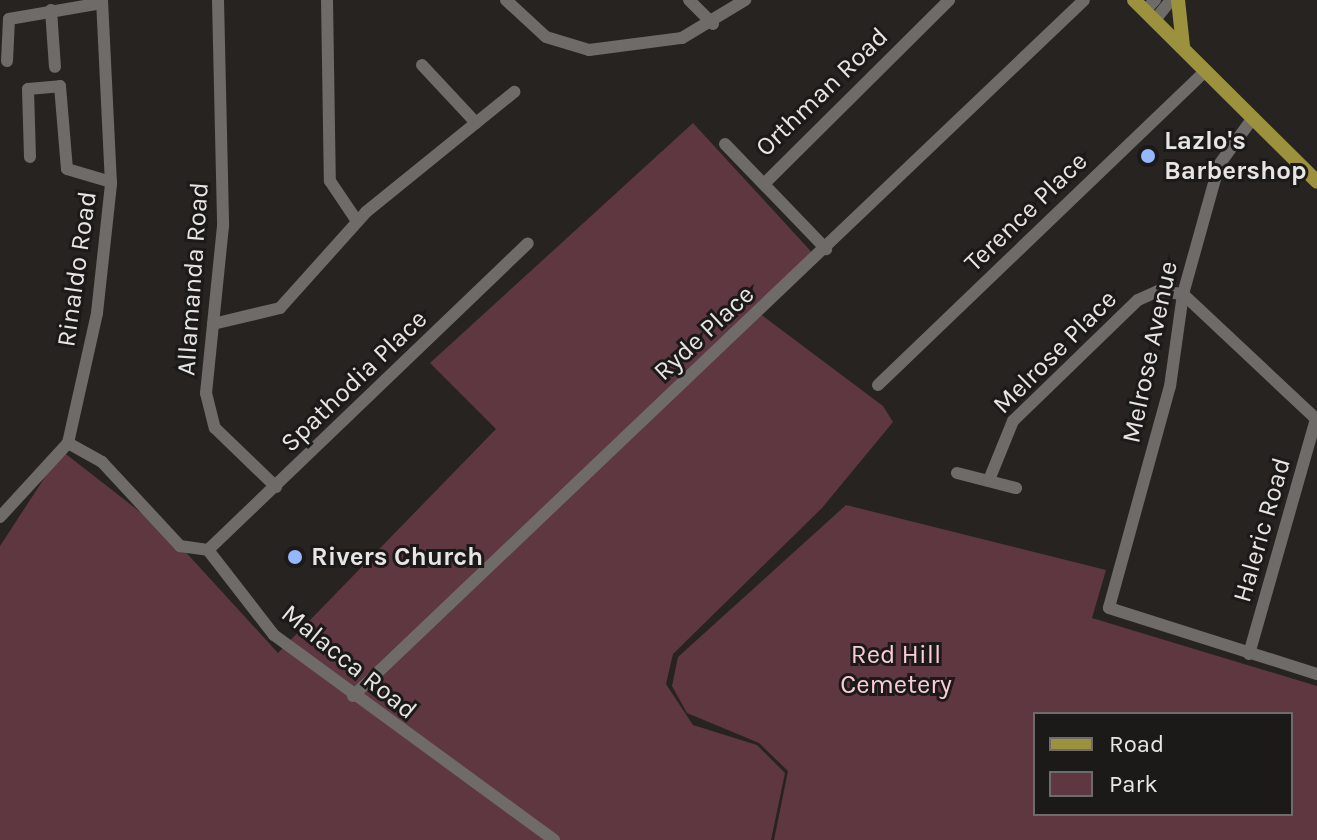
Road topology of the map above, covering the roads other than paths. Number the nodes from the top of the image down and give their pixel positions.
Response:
1 (218, 0) edge
2 (327, 0) edge
3 (506, 0) edge
4 (689, 0) edge
5 (745, 0) edge
6 (949, 0) edge
7 (1084, 0) edge
8 (1134, 0) edge
9 (1171, 0) edge
10 (1178, 0) edge
11 (102, 2) edge
12 (51, 10) junction
13 (1151, 11) edge
14 (713, 24) junction
15 (1185, 51) junction
16 (7, 61) dead end
17 (422, 65) dead end
18 (55, 67) dead end
19 (1205, 71) junction
20 (514, 92) dead end
21 (1252, 119) junction
22 (476, 123) junction
23 (725, 144) dead end
24 (30, 157) dead end
25 (111, 182) junction
26 (1317, 182) edge
27 (764, 184) junction
28 (357, 221) junction
29 (528, 243) dead end
30 (826, 249) junction
31 (1183, 294) junction
32 (213, 324) junction
33 (878, 385) dead end
34 (1317, 419) edge
35 (68, 443) junction
36 (957, 473) dead end
37 (989, 480) junction
38 (276, 487) junction
39 (1016, 488) dead end
40 (0, 517) edge
41 (208, 550) junction
42 (1249, 654) junction
43 (1317, 674) edge
44 (353, 696) junction
45 (554, 840) edge

1 - 32 street, Allamanda Road
2 - 28 street
3 - 14 street
4 - 14 street
5 - 14 street
6 - 27 street, Orthman Road
7 - 30 street, Ryde Place
8 - 13 main road
9 - 13 street
10 - 15 main road
11 - 12 street
11 - 25 street, Rinaldo Road
12 - 16 street
12 - 18 street
13 - 15 main road
15 - 19 main road
17 - 22 street
19 - 21 main road
19 - 33 street, Terence Place
20 - 22 street
21 - 26 main road
21 - 31 street, Melrose Avenue
22 - 28 street
23 - 27 street
24 - 25 street
25 - 35 street, Rinaldo Road
27 - 30 street
28 - 32 street
29 - 38 street, Spathodia Place
30 - 44 street, Ryde Place
31 - 34 street
31 - 37 street, Melrose Place
31 - 42 street, Melrose Avenue
32 - 38 street, Allamanda Road
34 - 42 street, Haleric Road
35 - 40 street
35 - 41 street
36 - 37 street
37 - 39 street
38 - 41 street, Spathodia Place
41 - 44 street, Malacca Road
42 - 43 street
44 - 45 street, Malacca Road

